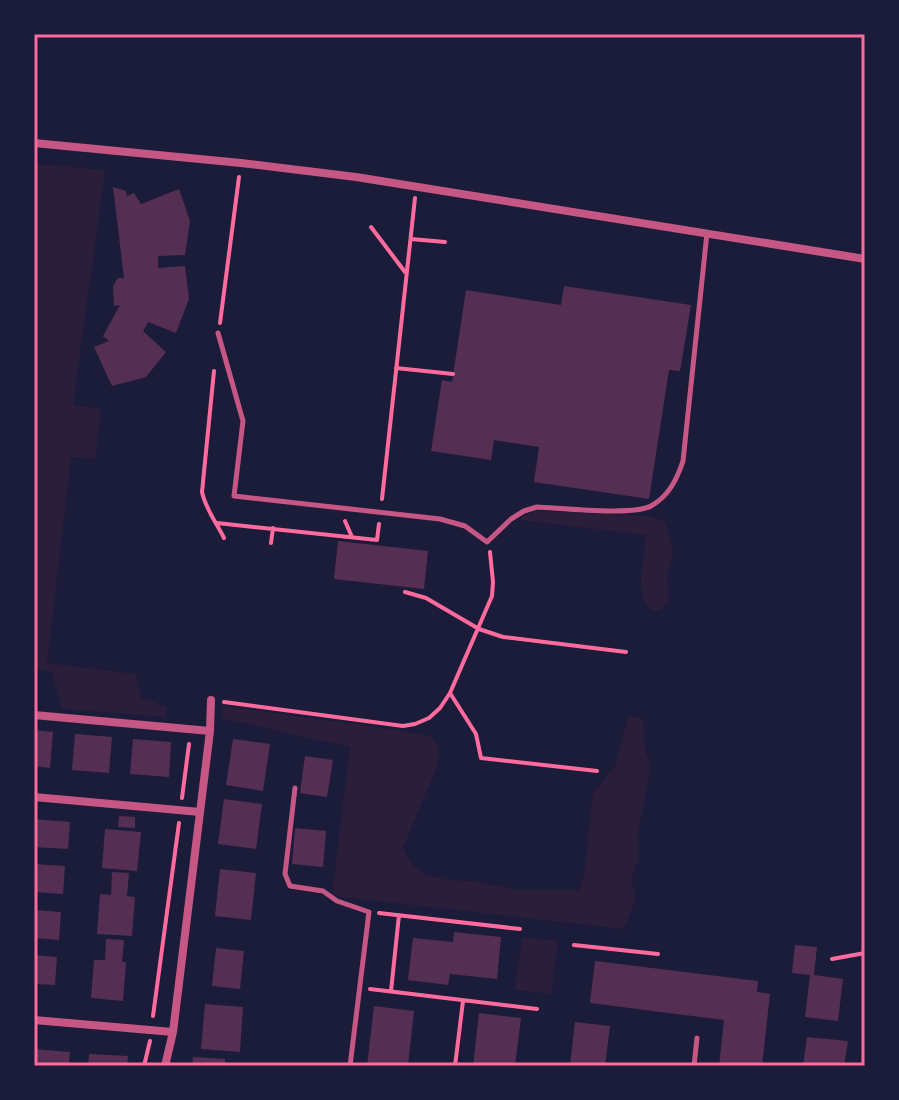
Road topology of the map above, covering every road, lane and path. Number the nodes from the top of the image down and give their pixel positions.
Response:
1 (34, 143) edge
2 (416, 186) junction
3 (371, 227) dead end
4 (707, 232) junction
5 (411, 239) junction
6 (445, 242) dead end
7 (865, 259) edge
8 (407, 274) junction
9 (218, 333) dead end
10 (396, 368) junction
11 (453, 374) dead end
12 (384, 485) dead end
13 (217, 523) dead end
14 (273, 528) junction
15 (377, 540) dead end
16 (487, 542) junction
17 (271, 543) dead end
18 (405, 592) dead end
19 (479, 629) junction
20 (626, 652) dead end
21 (450, 693) junction
22 (211, 700) joint
23 (34, 715) edge
24 (191, 729) junction
25 (210, 731) junction
26 (597, 771) dead end
27 (295, 788) dead end
28 (34, 797) edge
29 (181, 810) junction
30 (200, 812) junction
31 (369, 912) junction
32 (399, 915) junction
33 (520, 929) dead end
34 (574, 945) dead end
35 (865, 953) edge
36 (658, 954) dead end
37 (832, 959) dead end
38 (360, 987) junction
39 (391, 991) junction
40 (463, 1000) junction
41 (537, 1009) dead end
42 (34, 1020) edge
43 (152, 1030) junction
44 (173, 1032) junction
45 (697, 1038) dead end
46 (144, 1066) edge
47 (165, 1066) edge
48 (350, 1066) edge
49 (455, 1066) edge
50 (694, 1066) edge

1 - 2 street
2 - 4 street
2 - 5 path
3 - 8 path
4 - 7 street
4 - 16 lane
5 - 6 path
5 - 8 path
8 - 10 path
9 - 16 lane
10 - 11 path
10 - 12 path
13 - 14 path
14 - 15 path
14 - 17 path
16 - 19 path
18 - 19 path
19 - 20 path
19 - 21 path
21 - 22 path
21 - 26 path
22 - 25 street
23 - 24 street
24 - 25 street
24 - 29 path
25 - 30 street
27 - 31 lane
28 - 29 street
29 - 30 street
29 - 43 path
30 - 44 street
31 - 32 path
31 - 38 lane
32 - 33 path
32 - 39 path
34 - 36 path
35 - 37 path
38 - 39 path
38 - 48 lane
39 - 40 path
40 - 41 path
40 - 49 path
42 - 43 street
43 - 44 street
43 - 46 path
44 - 47 street
45 - 50 lane

